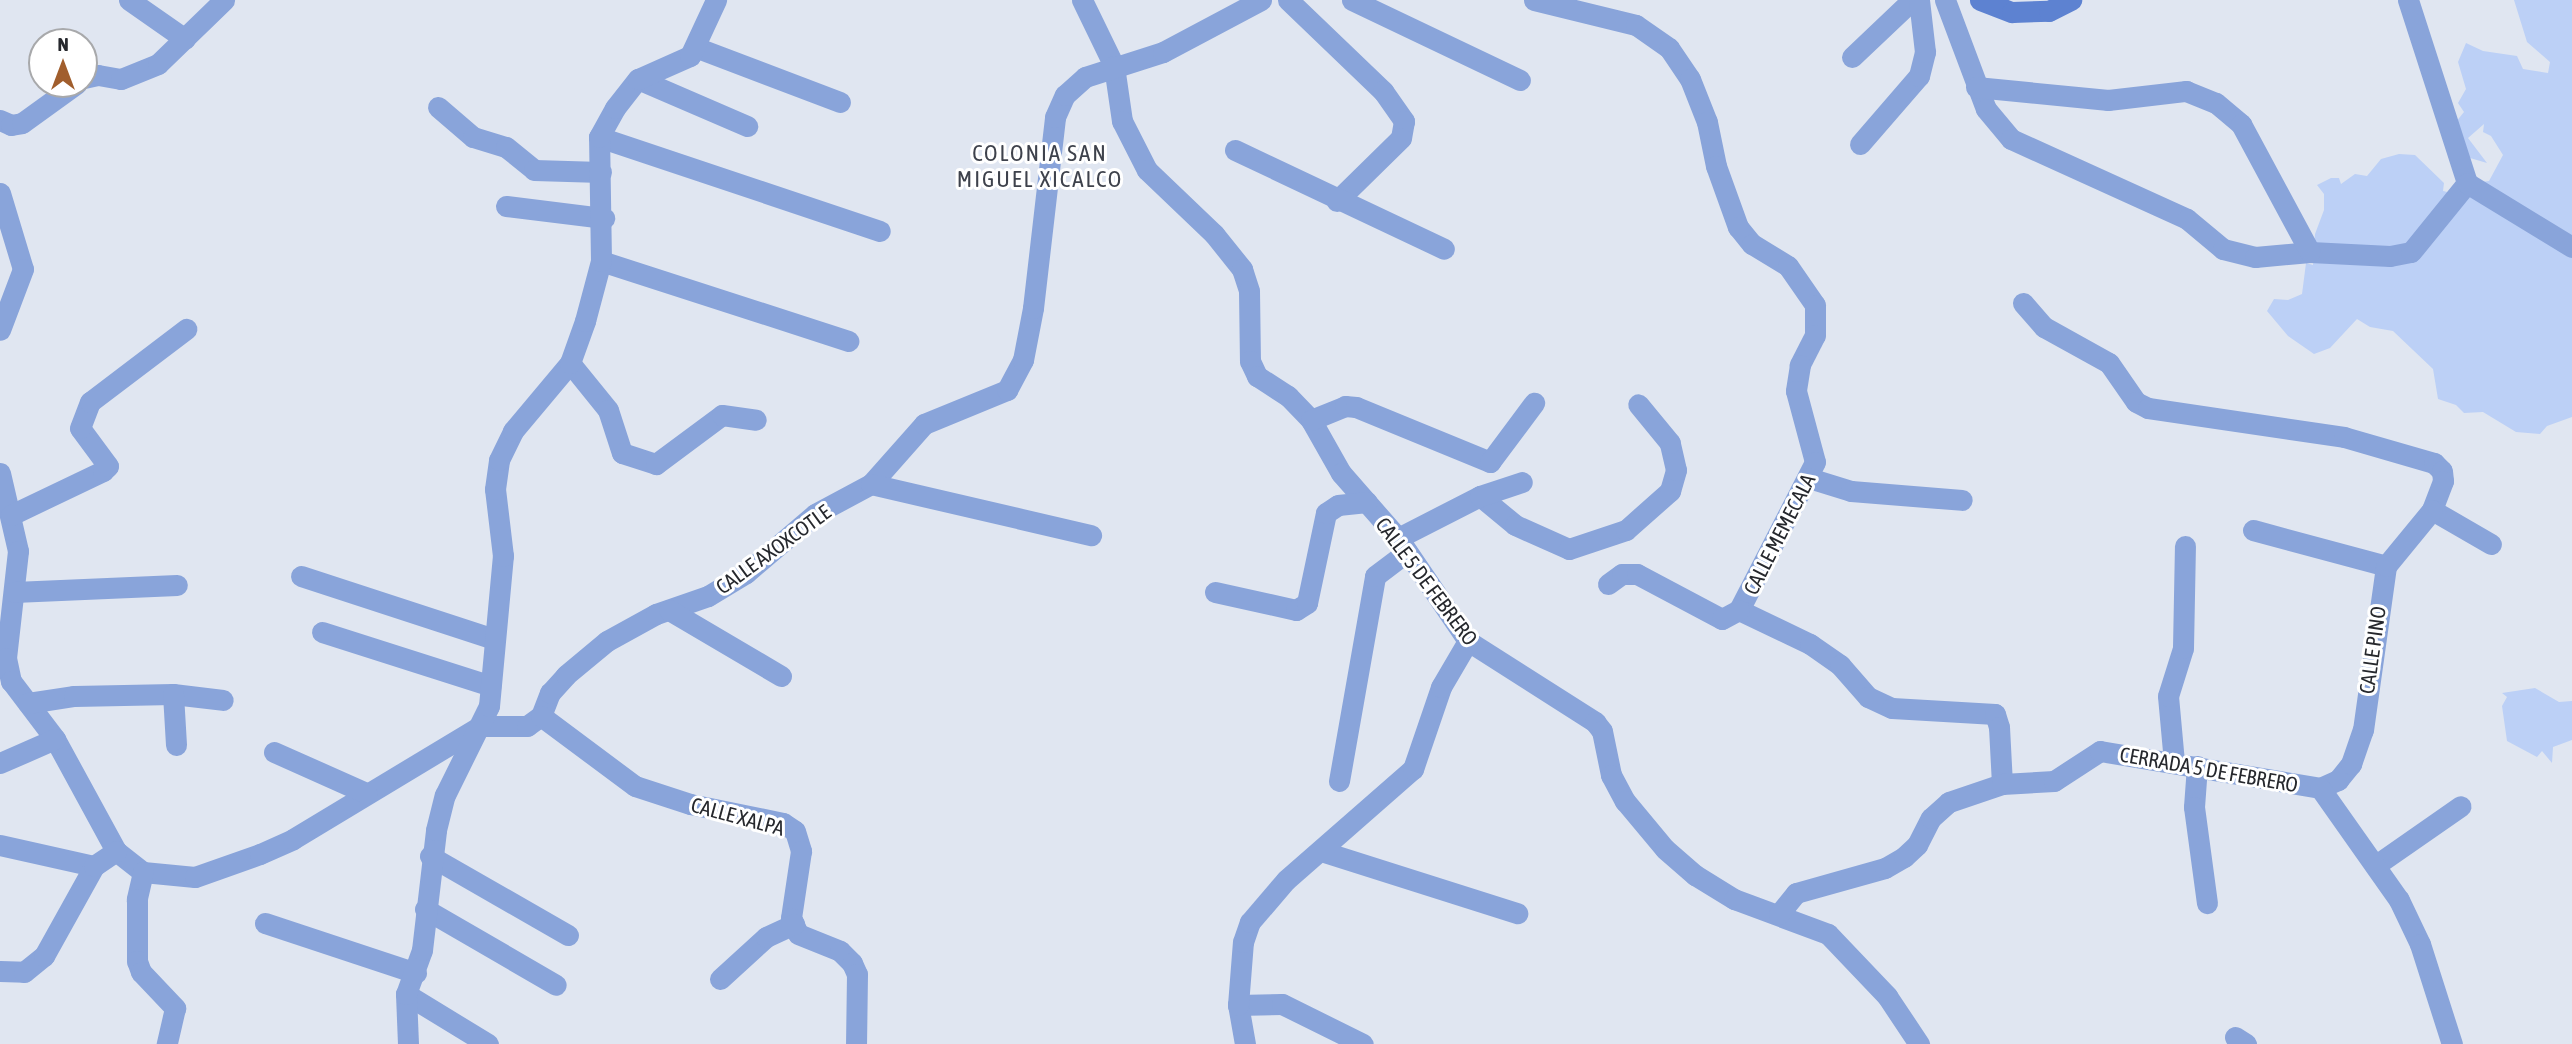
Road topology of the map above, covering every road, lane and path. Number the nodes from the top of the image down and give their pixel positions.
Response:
1 (129, 0) edge
2 (224, 0) edge
3 (716, 0) edge
4 (1082, 0) edge
5 (1261, 0) edge
6 (1288, 0) edge
7 (1352, 0) edge
8 (1534, 0) edge
9 (1912, 0) edge
10 (1919, 0) edge
11 (1945, 0) edge
12 (1980, 0) edge
13 (2071, 0) edge
14 (2409, 0) edge
15 (185, 39) junction
16 (695, 47) junction
17 (1852, 57) dead end
18 (1114, 66) junction
19 (98, 77) edge
20 (638, 79) junction
21 (1520, 80) dead end
22 (1976, 88) junction
23 (57, 98) edge
24 (840, 102) dead end
25 (438, 107) dead end
26 (0, 120) edge
27 (747, 126) dead end
28 (599, 137) junction
29 (1860, 144) dead end
30 (1235, 150) dead end
31 (601, 172) junction
32 (2467, 183) junction
33 (0, 193) edge
34 (1337, 201) junction
35 (506, 206) dead end
36 (604, 218) junction
37 (880, 231) dead end
38 (2572, 247) edge
39 (1444, 249) dead end
40 (2310, 252) junction
41 (601, 261) junction
42 (2023, 303) dead end
43 (186, 329) dead end
44 (0, 330) edge
45 (848, 341) dead end
46 (570, 363) junction
47 (1534, 403) dead end
48 (1638, 404) dead end
49 (756, 420) dead end
50 (1311, 420) junction
51 (0, 473) edge
52 (1809, 478) junction
53 (1522, 482) dead end
54 (871, 484) junction
55 (1480, 496) junction
56 (1962, 500) dead end
57 (1367, 502) junction
58 (2432, 510) junction
59 (11, 515) junction
60 (2253, 530) dead end
61 (1091, 535) dead end
62 (2491, 544) dead end
63 (1403, 545) junction
64 (2185, 546) dead end
65 (2386, 566) junction
66 (301, 576) dead end
67 (1608, 584) dead end
68 (177, 586) dead end
69 (14, 592) junction
70 (1215, 592) dead end
71 (668, 610) junction
72 (1739, 610) junction
73 (4, 627) edge
74 (321, 632) dead end
75 (495, 639) junction
76 (1468, 641) junction
77 (781, 676) dead end
78 (491, 686) junction
79 (173, 694) junction
80 (223, 699) dead end
81 (29, 703) junction
82 (541, 716) junction
83 (480, 726) junction
84 (55, 738) junction
85 (176, 745) dead end
86 (274, 751) dead end
87 (2174, 762) junction
88 (0, 763) edge
89 (2197, 766) junction
90 (1339, 781) dead end
91 (2002, 784) junction
92 (2320, 788) junction
93 (366, 793) junction
94 (2461, 806) dead end
95 (0, 845) edge
96 (1321, 851) junction
97 (116, 852) junction
98 (430, 856) junction
99 (2376, 865) junction
100 (94, 866) junction
101 (142, 872) junction
102 (2207, 903) dead end
103 (425, 909) junction
104 (1517, 913) dead end
105 (1779, 914) junction
106 (265, 923) dead end
107 (793, 923) junction
108 (568, 935) dead end
109 (0, 971) edge
110 (416, 973) junction
111 (720, 979) dead end
112 (556, 985) dead end
113 (406, 994) junction
114 (1238, 1005) junction
115 (167, 1044) edge
116 (408, 1044) edge
117 (488, 1044) edge
118 (856, 1044) edge
119 (1245, 1044) edge
120 (1363, 1044) edge
121 (1919, 1044) edge
122 (2452, 1044) edge

1 - 15 street
2 - 15 street
3 - 16 street
4 - 18 street, CALLE 5 DE FEBRERO
5 - 18 street, CALLE AXOXCOTLE
6 - 34 street
7 - 21 street
8 - 52 street, CALLE MEMECALA
9 - 17 street
10 - 29 street
11 - 22 street
12 - 13 main road
14 - 32 street
15 - 19 street
16 - 20 street
16 - 24 street
18 - 50 street, CALLE 5 DE FEBRERO
18 - 54 street, CALLE AXOXCOTLE
20 - 27 street
20 - 28 street
22 - 40 street
22 - 40 street
23 - 26 street
25 - 31 street
28 - 31 street
28 - 37 street
30 - 34 street
31 - 36 street
32 - 38 street
32 - 40 street
33 - 44 street
34 - 39 street
35 - 36 street
36 - 41 street
41 - 45 street
41 - 46 street
42 - 58 street
43 - 59 street
46 - 49 street
46 - 75 street
47 - 50 street
48 - 55 street
50 - 57 street, CALLE 5 DE FEBRERO
51 - 59 street
52 - 56 street
52 - 72 street, CALLE MEMECALA
53 - 55 street
54 - 61 street
54 - 71 street, CALLE AXOXCOTLE
55 - 63 street
57 - 63 street, CALLE 5 DE FEBRERO
57 - 70 street
58 - 62 street
58 - 65 street
59 - 69 street
60 - 65 street
63 - 76 street, CALLE 5 DE FEBRERO
63 - 90 street
64 - 87 street
65 - 92 street, CALLE PINO
66 - 75 street
67 - 72 street
68 - 69 street
69 - 73 street
71 - 77 street
71 - 82 street, CALLE AXOXCOTLE
72 - 91 street, CALLE MEMECALA
73 - 81 street
74 - 78 street
75 - 78 street
76 - 96 street
76 - 105 street, CALLE 5 DE FEBRERO
78 - 83 street
79 - 80 street
79 - 81 street
79 - 85 street
81 - 84 street
82 - 83 street
82 - 107 street, CALLE XALPA
83 - 93 street
83 - 98 street
84 - 88 street
84 - 97 street
86 - 93 street
87 - 89 street, CERRADA 5 DE FEBRERO
87 - 91 street, CERRADA 5 DE FEBRERO
89 - 92 street, CERRADA 5 DE FEBRERO
89 - 102 street
91 - 105 street, CERRADA 5 DE FEBRERO
92 - 99 street, CERRADA 5 DE FEBRERO
93 - 101 street
94 - 99 street
95 - 100 street
96 - 104 street
96 - 114 street
97 - 100 street
97 - 101 street
98 - 103 street
98 - 108 street
99 - 122 street, CERRADA 5 DE FEBRERO
100 - 109 street
101 - 115 street
103 - 110 street
103 - 112 street
105 - 121 street, CALLE 5 DE FEBRERO
106 - 110 street
107 - 111 street
107 - 118 street
110 - 113 street
113 - 116 street
113 - 117 street
114 - 119 street
114 - 120 street

